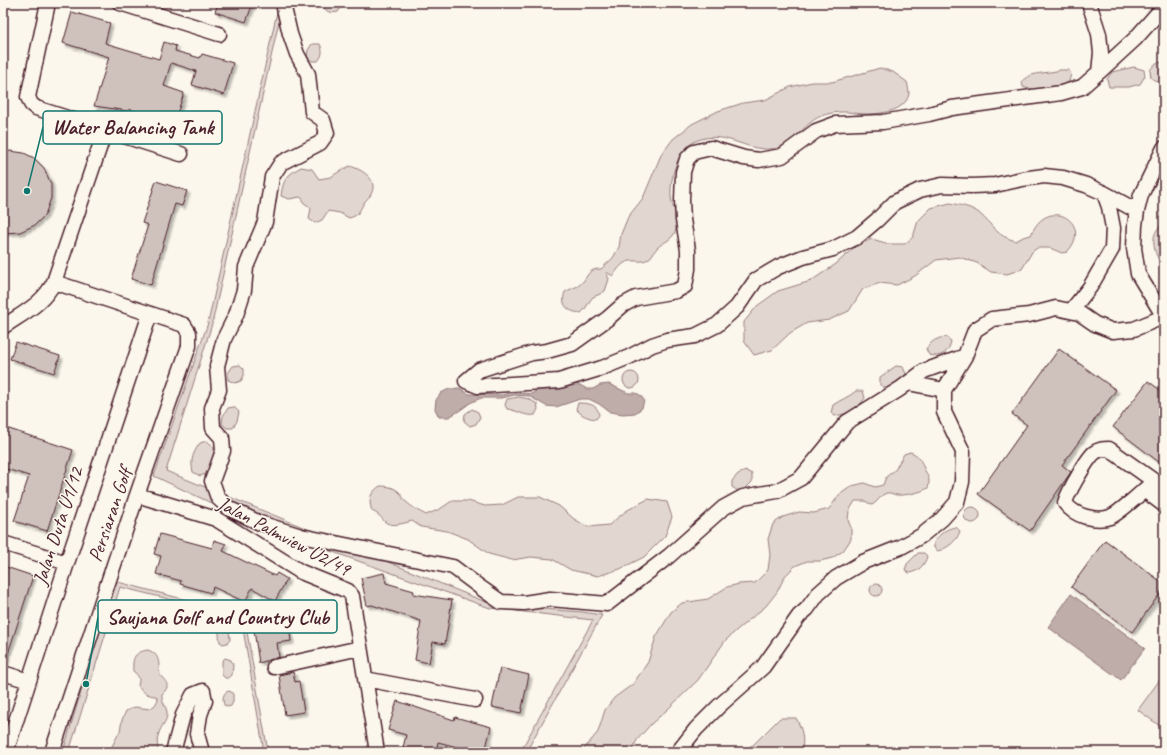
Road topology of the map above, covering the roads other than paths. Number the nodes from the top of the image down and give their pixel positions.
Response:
1 (48, 3) edge
2 (120, 3) edge
3 (285, 3) edge
4 (1089, 3) edge
5 (1164, 10) edge
6 (219, 34) dead end
7 (1099, 72) junction
8 (105, 131) junction
9 (1164, 148) edge
10 (181, 154) dead end
11 (1104, 193) junction
12 (1137, 211) junction
13 (54, 282) junction
14 (1071, 311) junction
15 (150, 314) junction
16 (1164, 317) edge
17 (3, 327) edge
18 (965, 356) junction
19 (908, 383) junction
20 (944, 390) junction
21 (1154, 486) edge
22 (137, 495) junction
23 (1164, 505) edge
24 (3, 543) edge
25 (67, 563) junction
26 (360, 648) junction
27 (274, 667) dead end
28 (3, 673) edge
29 (365, 679) junction
30 (29, 681) junction
31 (475, 700) dead end
32 (6, 752) edge
33 (52, 752) edge
34 (173, 752) edge
35 (202, 752) edge
36 (377, 752) edge
37 (678, 752) edge

1 - 8 street
2 - 6 street
3 - 19 street
4 - 7 street
5 - 7 street
7 - 11 street
8 - 10 street
8 - 13 street
9 - 12 street
11 - 12 street
11 - 14 street
12 - 16 street
13 - 15 street
13 - 17 street
14 - 16 street
14 - 18 street
15 - 22 street, Persiaran Golf
15 - 25 street, Jalan Duta U1/12
18 - 19 street
18 - 20 street
19 - 20 street
20 - 37 street
21 - 21 street
21 - 23 street
22 - 26 street, Jalan Palmview U2/49
22 - 33 street, Persiaran Golf
24 - 25 street
25 - 30 street, Jalan Duta U1/12
26 - 27 street
26 - 29 street, Jalan Palmview U2/49
28 - 30 street
29 - 31 street
29 - 36 street, Jalan Palmview U2/49
30 - 32 street, Jalan Duta U1/12
34 - 35 street

